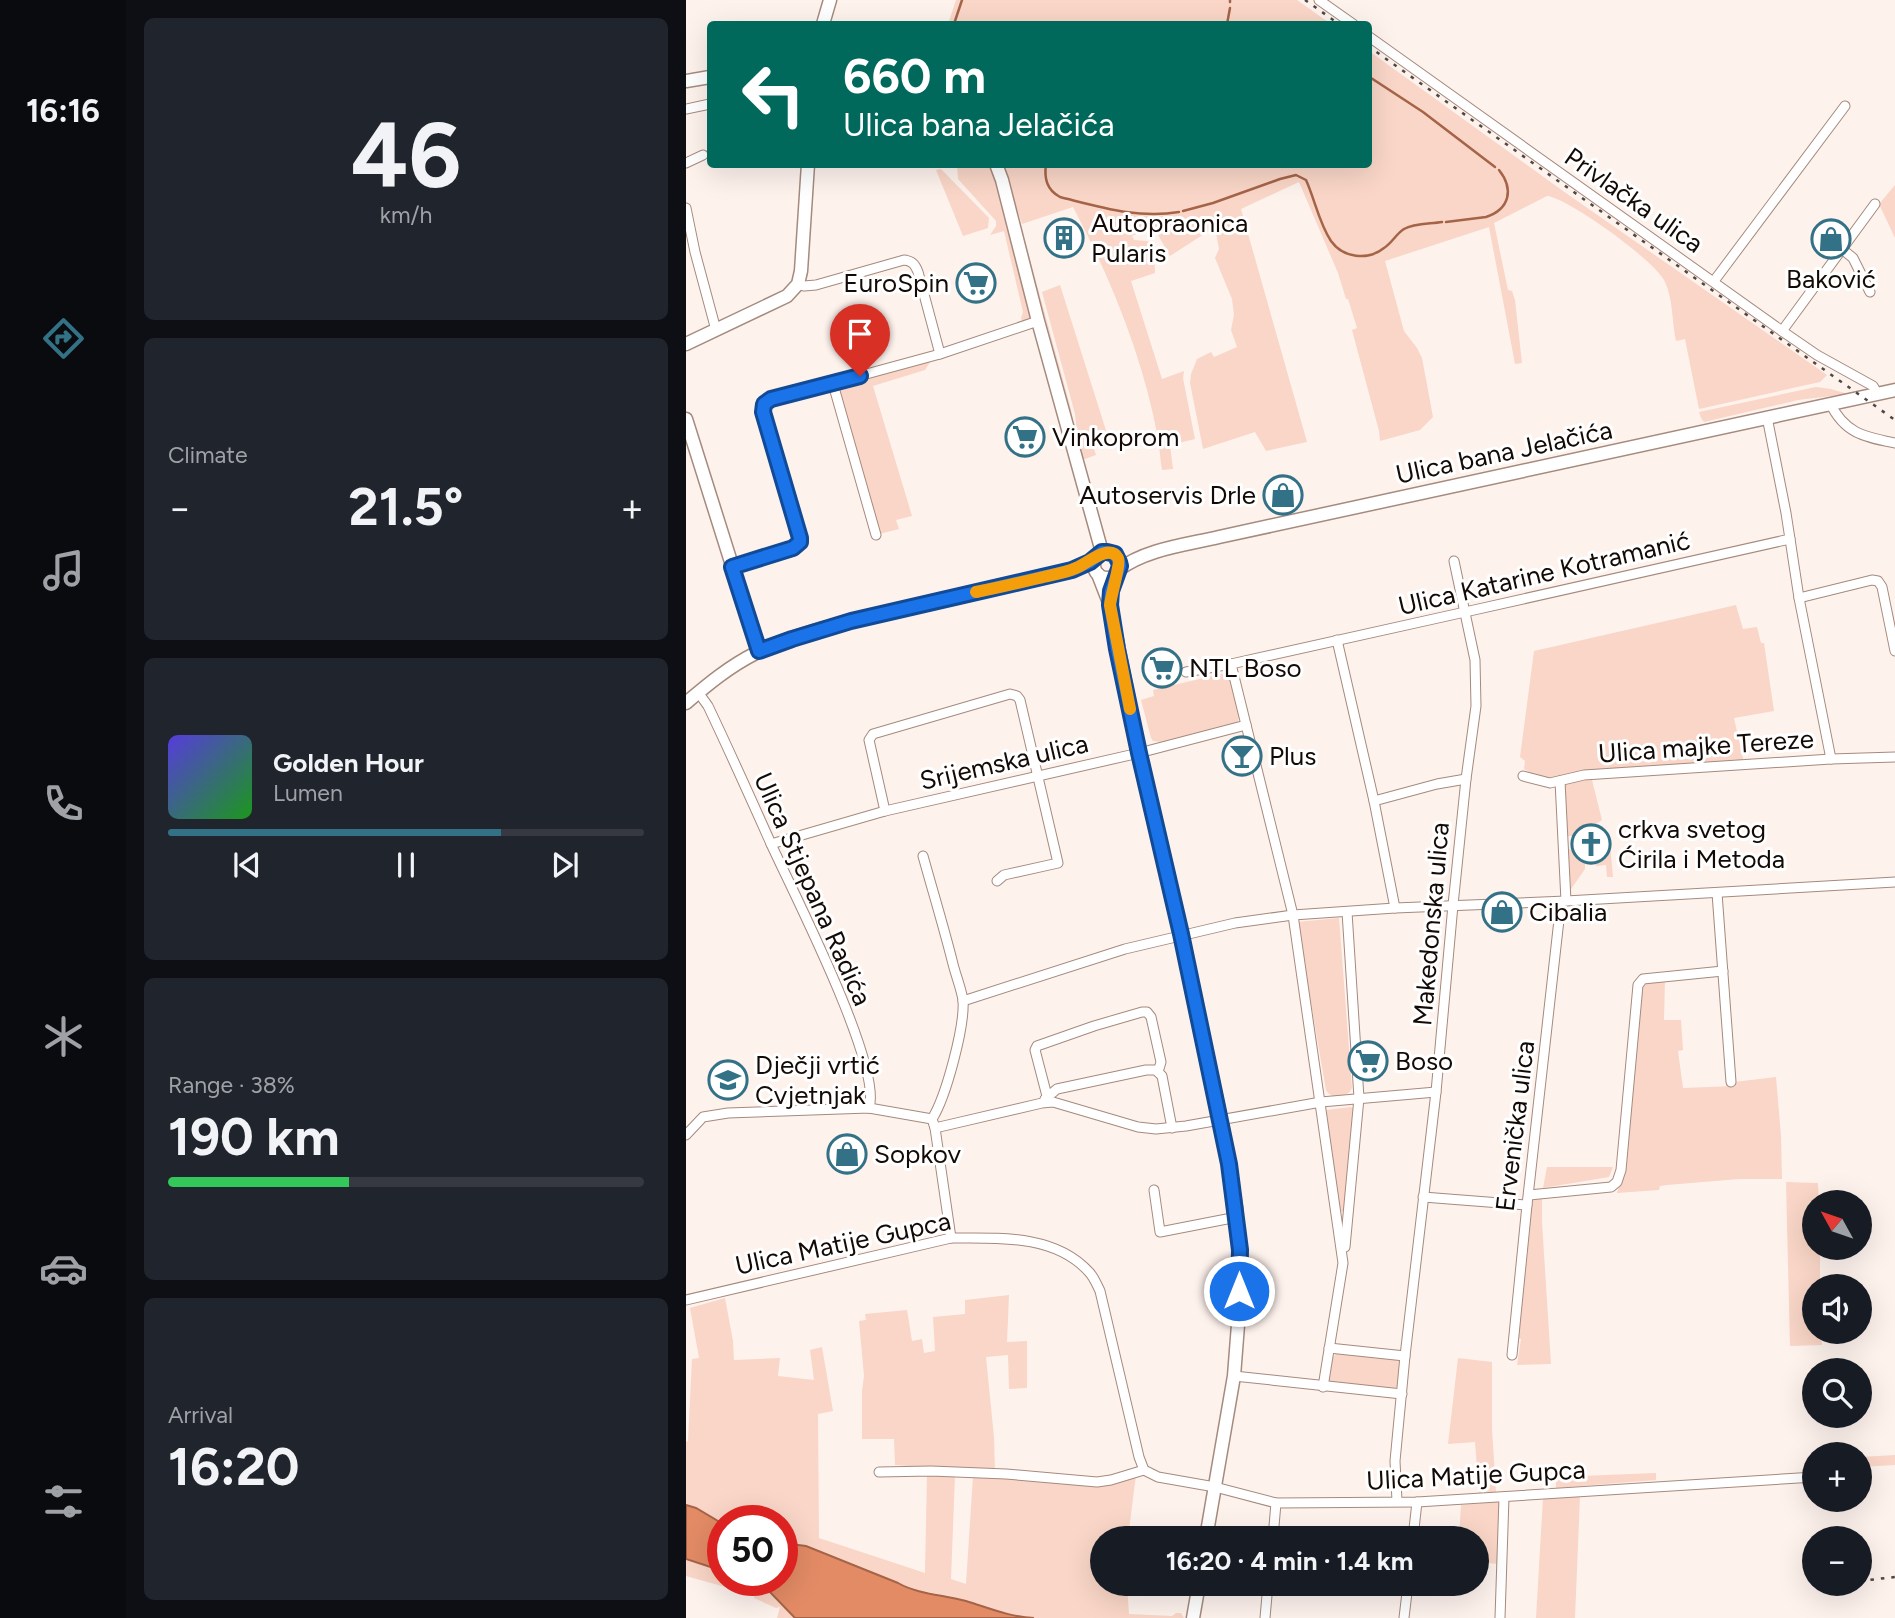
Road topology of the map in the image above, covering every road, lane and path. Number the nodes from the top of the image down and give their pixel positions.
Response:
1 (830, 0) edge
2 (1319, 0) edge
3 (824, 21) edge
4 (1349, 21) edge
5 (1372, 39) edge
6 (707, 77) edge
7 (686, 81) edge
8 (707, 105) edge
9 (1845, 106) dead end
10 (686, 109) edge
11 (703, 155) dead end
12 (686, 163) edge
13 (808, 168) edge
14 (997, 168) edge
15 (1875, 204) dead end
16 (686, 208) edge
17 (1842, 249) junction
18 (1713, 281) junction
19 (798, 284) junction
20 (1870, 292) dead end
21 (1038, 321) junction
22 (716, 330) junction
23 (1782, 331) junction
24 (688, 345) edge
25 (940, 354) junction
26 (833, 384) junction
27 (1895, 390) edge
28 (1877, 393) junction
29 (1830, 403) junction
30 (1767, 417) junction
31 (686, 419) edge
32 (1895, 443) edge
33 (876, 535) dead end
34 (1790, 539) junction
35 (1157, 552) junction
36 (1454, 561) dead end
37 (1101, 562) junction
38 (732, 567) junction
39 (1117, 572) junction
40 (1799, 598) junction
41 (1110, 605) junction
42 (1465, 612) junction
43 (1337, 640) junction
44 (759, 651) junction
45 (1895, 651) edge
46 (1231, 664) junction
47 (1186, 672) dead end
48 (698, 692) junction
49 (686, 703) edge
50 (1246, 725) junction
51 (1139, 753) junction
52 (1895, 757) edge
53 (1830, 759) junction
54 (1038, 775) junction
55 (1522, 776) dead end
56 (1466, 779) junction
57 (1560, 781) junction
58 (1374, 801) junction
59 (885, 811) junction
60 (771, 844) junction
61 (923, 856) dead end
62 (997, 881) dead end
63 (1895, 882) edge
64 (1717, 893) junction
65 (1563, 902) junction
66 (1453, 905) junction
67 (1395, 908) junction
68 (1347, 912) junction
69 (1293, 915) junction
70 (1181, 934) junction
71 (1723, 971) junction
72 (963, 1001) junction
73 (1158, 1072) junction
74 (1731, 1082) dead end
75 (1436, 1092) junction
76 (1359, 1098) junction
77 (1044, 1099) junction
78 (1321, 1102) junction
79 (869, 1108) junction
80 (1221, 1120) junction
81 (934, 1123) junction
82 (1172, 1128) junction
83 (686, 1135) edge
84 (1154, 1190) dead end
85 (1423, 1197) junction
86 (1528, 1200) junction
87 (1237, 1217) junction
88 (951, 1238) junction
89 (1343, 1263) junction
90 (686, 1300) edge
91 (1329, 1348) junction
92 (1512, 1355) dead end
93 (1405, 1356) junction
94 (1234, 1376) junction
95 (1323, 1387) junction
96 (1402, 1394) junction
97 (1144, 1470) junction
98 (879, 1472) dead end
99 (1802, 1478) edge
100 (1215, 1487) junction
101 (1504, 1497) junction
102 (1397, 1501) junction
103 (1417, 1502) junction
104 (1276, 1503) junction
105 (1208, 1526) edge
106 (1274, 1526) edge
107 (1414, 1526) edge
108 (1197, 1596) edge
109 (1267, 1596) edge
110 (1407, 1596) edge
111 (1193, 1618) edge
112 (1265, 1618) edge
113 (1404, 1618) edge
114 (1500, 1618) edge

1 - 3 main road
2 - 4 street
5 - 18 street, Privlačka ulica
6 - 7 main road
8 - 10 street
9 - 18 street
11 - 12 street
13 - 19 main road
14 - 21 main road
15 - 17 street
16 - 22 street
17 - 20 street
17 - 23 street
18 - 23 street, Privlačka ulica
19 - 22 main road
19 - 25 street
21 - 25 street
21 - 37 main road
22 - 24 main road
23 - 28 street, Privlačka ulica
25 - 26 street
26 - 33 street
26 - 38 street
27 - 28 main road, Ulica bana Jelačića
28 - 29 main road, Ulica bana Jelačića
29 - 30 main road, Ulica bana Jelačića
29 - 32 street
30 - 34 street
30 - 35 main road, Ulica bana Jelačića
31 - 38 main road
34 - 40 street
34 - 42 street, Ulica Katarine Kotramanić
35 - 37 main road, Ulica bana Jelačića
35 - 39 main road, Ulica bana Jelačića
36 - 42 street, Makedonska ulica
37 - 39 main road, Ulica bana Jelačića
37 - 39 main road
37 - 41 main road
37 - 44 main road, Ulica bana Jelačića
38 - 44 main road
39 - 41 main road
40 - 45 street
40 - 53 street
41 - 51 main road
42 - 43 street, Ulica Katarine Kotramanić
42 - 56 street, Makedonska ulica
43 - 46 street, Ulica Katarine Kotramanić
43 - 58 street
44 - 48 main road, Ulica bana Jelačića
46 - 47 street, Ulica Katarine Kotramanić
46 - 50 street
48 - 49 main road, Ulica bana Jelačića
48 - 60 street, Ulica Stjepana Radića
50 - 51 street, Srijemska ulica
50 - 69 street
51 - 54 street, Srijemska ulica
51 - 70 main road
52 - 53 street, Ulica majke Tereze
53 - 57 street, Ulica majke Tereze
54 - 59 street, Srijemska ulica
54 - 59 street
54 - 62 street
55 - 57 street, Ulica majke Tereze
56 - 58 street
56 - 66 street, Makedonska ulica
57 - 65 street, Ervenička ulica
58 - 67 street
59 - 60 street, Srijemska ulica
60 - 79 street, Ulica Stjepana Radića
61 - 72 street
63 - 64 street
64 - 65 street
64 - 71 street
65 - 66 street
65 - 86 street, Ervenička ulica
66 - 67 street
66 - 75 street, Makedonska ulica
67 - 68 street
68 - 69 street
68 - 76 street
69 - 70 street
69 - 78 street
70 - 72 street
70 - 80 main road
71 - 74 street
71 - 86 street
72 - 81 street
73 - 77 street
73 - 77 street
73 - 82 street
75 - 76 street
75 - 85 street, Makedonska ulica
76 - 78 street
76 - 89 street
77 - 81 street
77 - 82 street
78 - 80 street
78 - 89 street
79 - 81 street
79 - 83 street
80 - 82 street
80 - 87 main road
81 - 88 street
84 - 87 street
85 - 86 street
85 - 93 street, Makedonska ulica
86 - 92 street, Ervenička ulica
87 - 94 main road
88 - 90 street, Ulica Matije Gupca
88 - 97 street, Ulica Matije Gupca
89 - 91 street
91 - 93 street
91 - 95 street
93 - 96 street, Makedonska ulica
94 - 95 street
94 - 100 main road
95 - 96 street
96 - 102 street, Makedonska ulica
97 - 98 street
97 - 100 street, Ulica Matije Gupca
99 - 101 street, Ulica Matije Gupca
100 - 104 street, Ulica Matije Gupca
100 - 105 main road
101 - 103 street, Ulica Matije Gupca
101 - 114 street
102 - 103 street, Ulica Matije Gupca
102 - 104 street, Ulica Matije Gupca
103 - 107 street
104 - 106 street
108 - 111 main road
109 - 112 street
110 - 113 street

